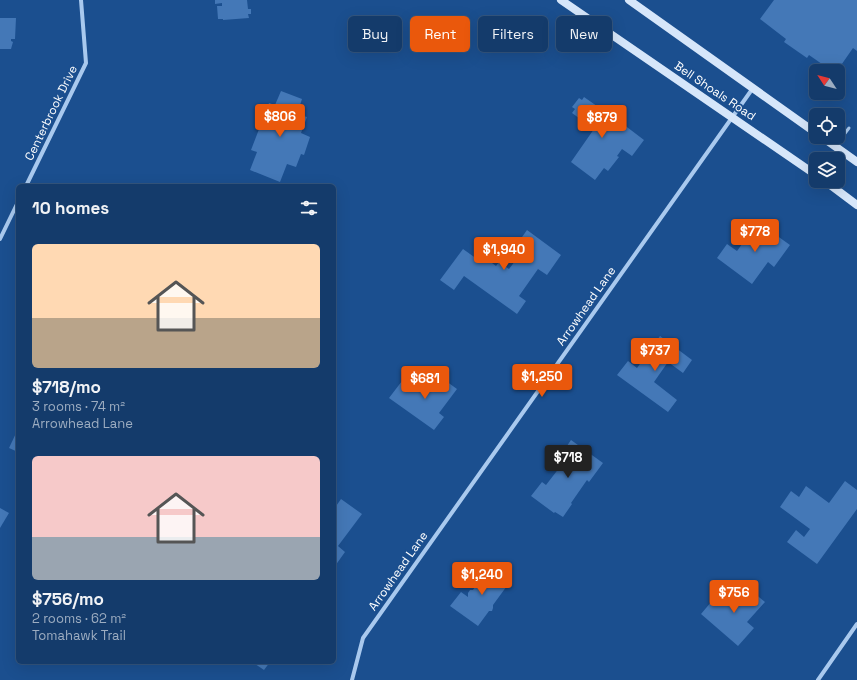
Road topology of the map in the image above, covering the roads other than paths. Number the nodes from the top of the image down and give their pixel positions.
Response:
1 (81, 0) edge
2 (561, 0) edge
3 (631, 1) edge
4 (753, 88) junction
5 (732, 117) junction
6 (809, 128) edge
7 (849, 128) dead end
8 (831, 144) edge
9 (835, 147) junction
10 (857, 162) edge
11 (809, 170) edge
12 (27, 184) edge
13 (834, 188) edge
14 (857, 205) edge
15 (16, 206) edge
16 (0, 239) edge
17 (857, 624) edge
18 (352, 680) edge
19 (818, 680) edge

1 - 12 street, Centerbrook Drive
2 - 5 main road, Bell Shoals Road
3 - 4 main road, Bell Shoals Road
4 - 5 street, Arrowhead Lane
4 - 6 main road, Bell Shoals Road
5 - 11 main road, Bell Shoals Road
5 - 18 street, Arrowhead Lane
7 - 9 lane
8 - 9 main road
9 - 10 main road
13 - 14 main road
15 - 16 street
17 - 19 street

